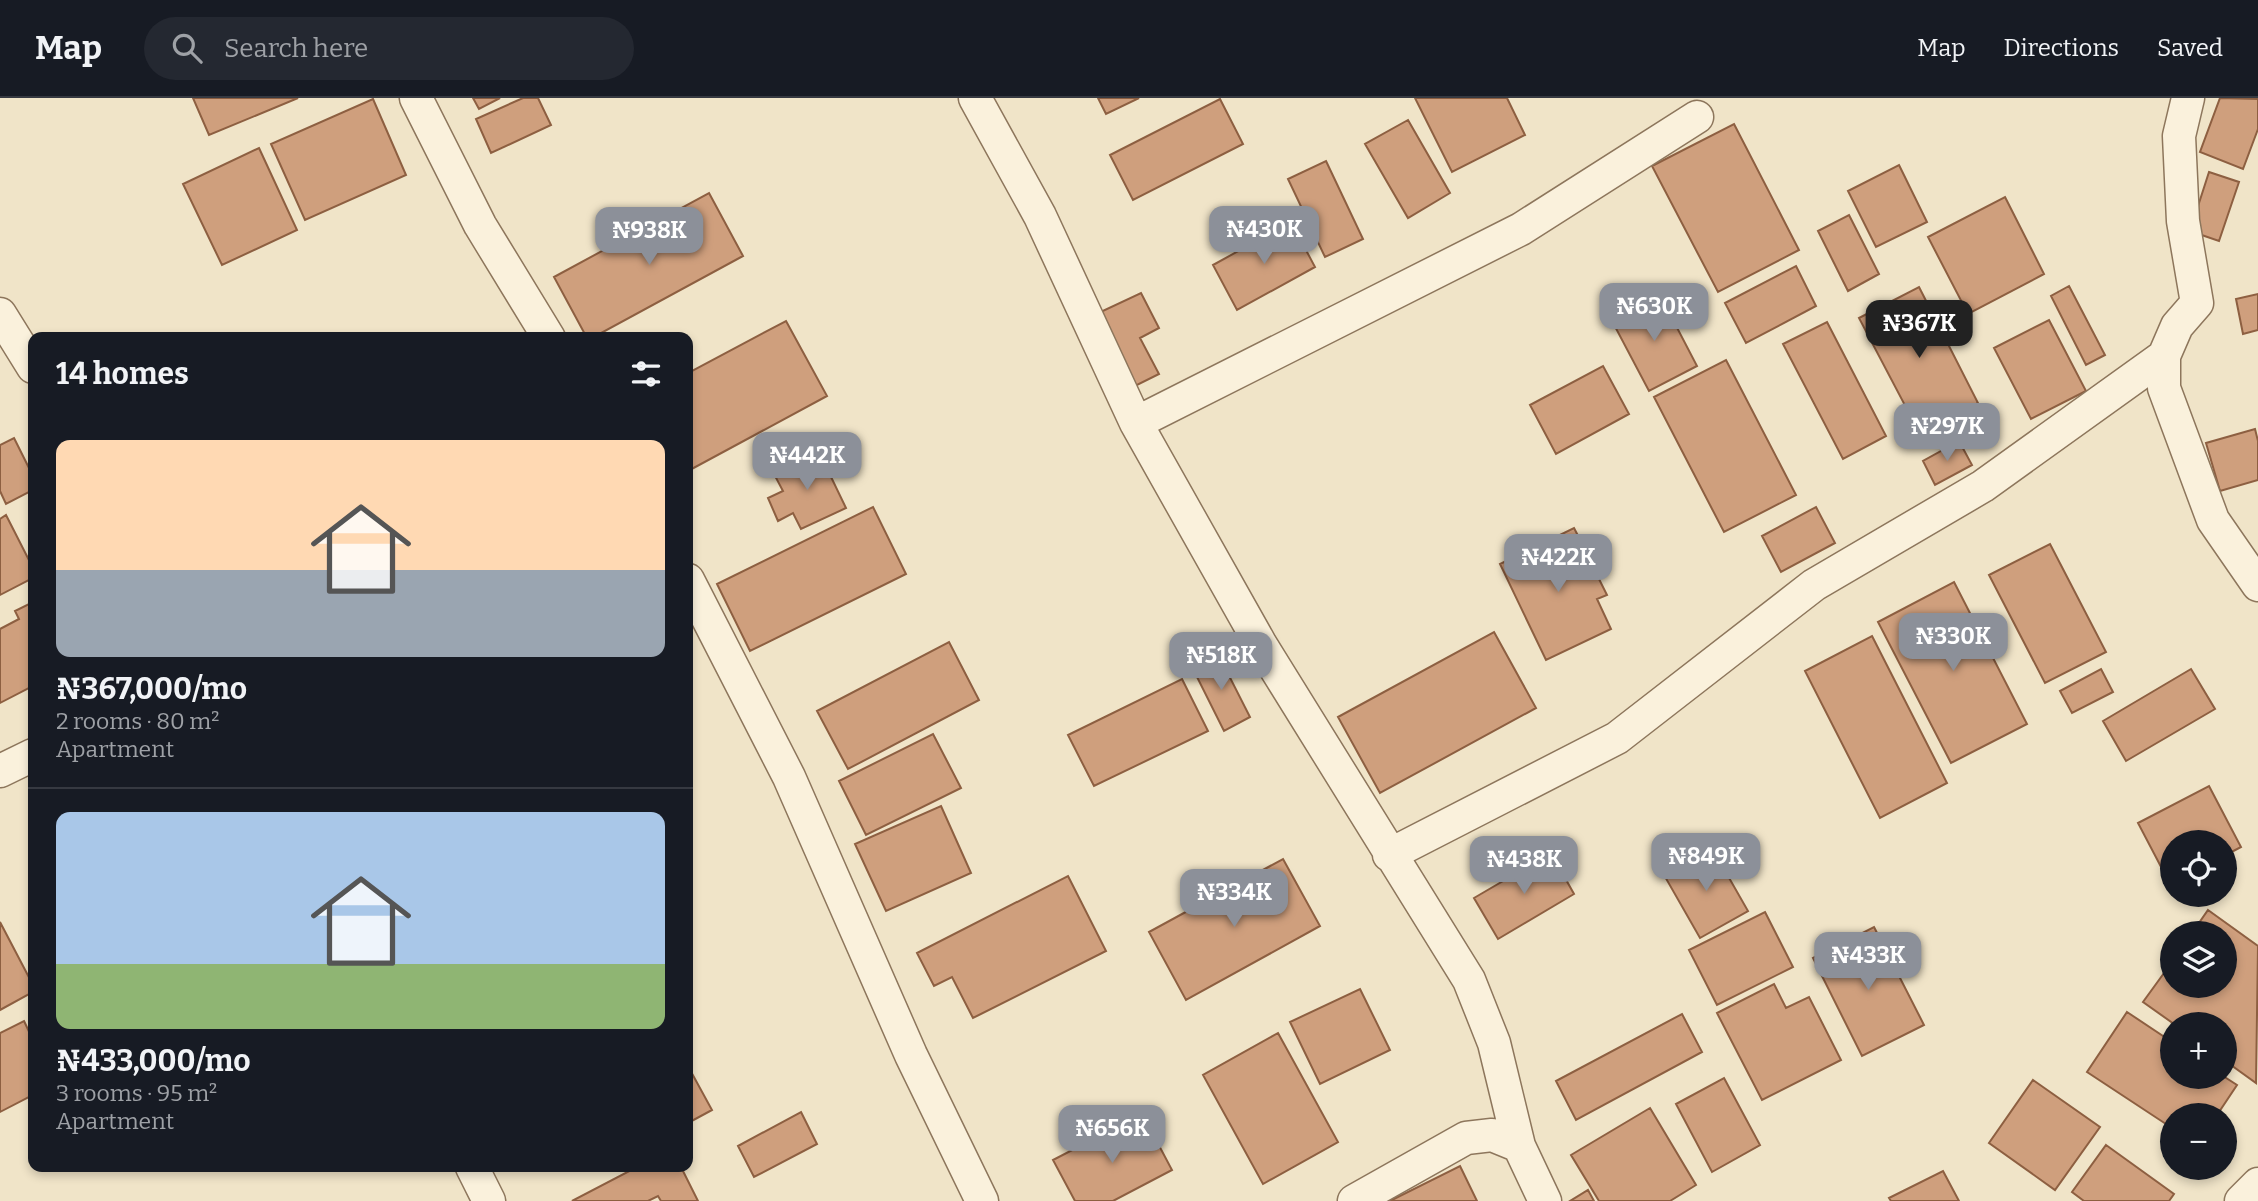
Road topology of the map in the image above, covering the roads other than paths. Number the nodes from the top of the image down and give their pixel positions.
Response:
1 (416, 98) edge
2 (975, 98) edge
3 (2188, 98) edge
4 (1697, 117) dead end
5 (0, 314) edge
6 (545, 332) edge
7 (2164, 356) junction
8 (28, 359) edge
9 (1136, 423) junction
10 (2258, 585) edge
11 (693, 590) edge
12 (28, 757) edge
13 (0, 771) edge
14 (1389, 855) junction
15 (1519, 1146) junction
16 (474, 1172) edge
17 (2258, 1184) edge
18 (489, 1201) edge
19 (982, 1201) edge
20 (1353, 1201) edge
21 (1545, 1201) edge
22 (2241, 1201) edge

1 - 6 street
2 - 9 street
3 - 7 street
4 - 9 street
5 - 8 street
7 - 10 street
7 - 14 street
9 - 14 street
11 - 19 street
12 - 13 street
14 - 15 street
15 - 20 street
15 - 21 street
16 - 18 street
17 - 22 street

